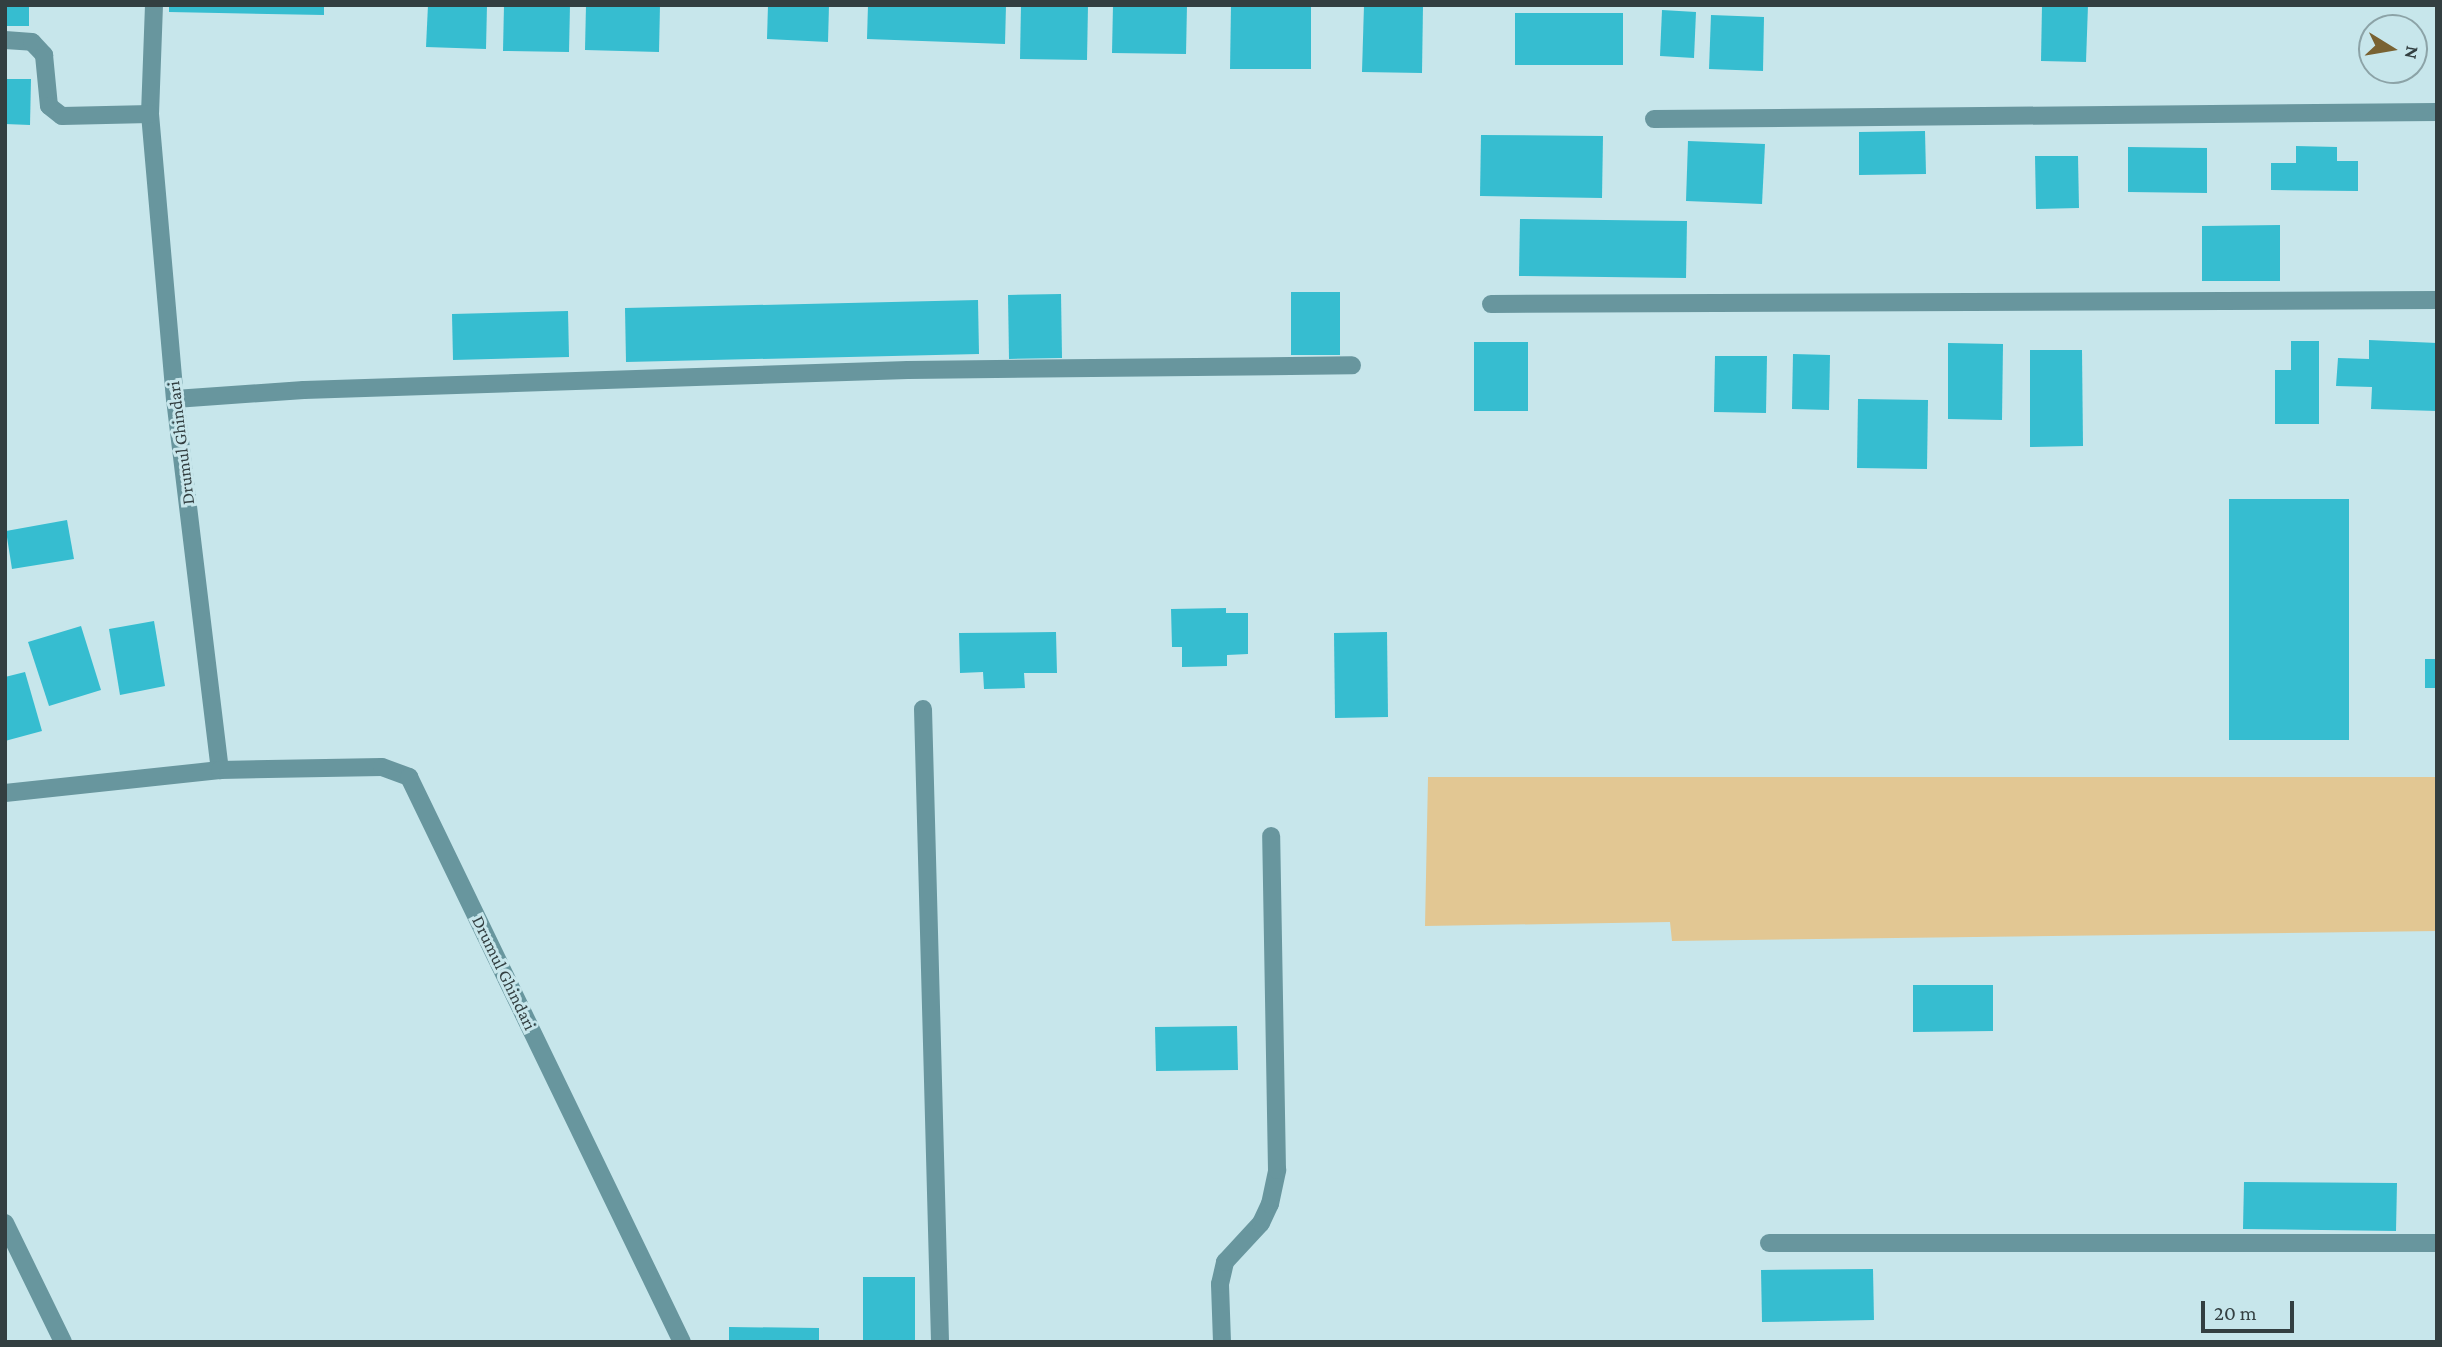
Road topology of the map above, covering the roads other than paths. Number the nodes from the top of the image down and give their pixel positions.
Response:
1 (153, 5) edge
2 (5, 40) edge
3 (2437, 112) edge
4 (150, 114) junction
5 (1654, 119) dead end
6 (2437, 300) edge
7 (1491, 304) dead end
8 (1352, 365) dead end
9 (175, 398) junction
10 (923, 709) dead end
11 (220, 770) junction
12 (5, 793) edge
13 (1271, 836) dead end
14 (5, 1223) edge
15 (1769, 1243) dead end
16 (2437, 1243) edge
17 (64, 1342) edge
18 (682, 1342) edge
19 (940, 1342) edge
20 (1222, 1342) edge

1 - 4 street, Drumul Ghindari
2 - 4 street
3 - 5 street
4 - 9 street, Drumul Ghindari
6 - 7 street
8 - 9 street
9 - 11 street, Drumul Ghindari
10 - 19 street
11 - 12 street, Drumul Ghindari
11 - 18 street, Drumul Ghindari
13 - 20 street
14 - 17 street
15 - 16 street

